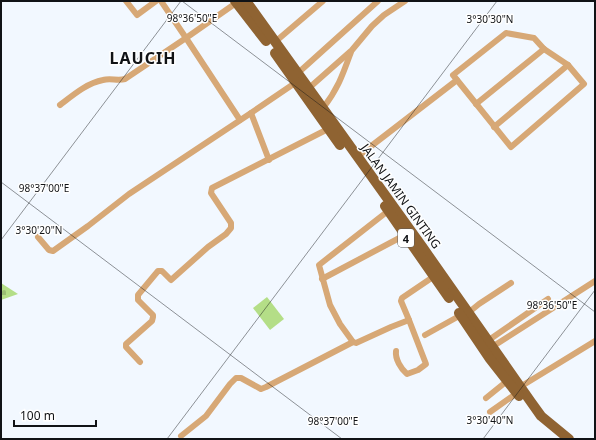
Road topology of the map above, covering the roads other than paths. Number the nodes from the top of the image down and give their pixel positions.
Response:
1 (126, 1) edge
2 (156, 1) edge
3 (161, 1) edge
4 (323, 1) edge
5 (378, 1) edge
6 (405, 1) edge
7 (239, 2) edge
8 (186, 38) junction
9 (275, 42) junction
10 (544, 49) junction
11 (352, 50) junction
12 (568, 65) junction
13 (297, 78) junction
14 (457, 80) junction
15 (309, 88) junction
16 (476, 104) junction
17 (60, 105) dead end
18 (323, 108) junction
19 (251, 113) junction
20 (240, 120) junction
21 (494, 127) junction
22 (328, 129) junction
23 (357, 157) junction
24 (269, 160) junction
25 (388, 211) junction
26 (405, 236) junction
27 (38, 237) dead end
28 (433, 277) junction
29 (322, 279) junction
30 (595, 281) edge
31 (511, 283) dead end
32 (548, 298) dead end
33 (464, 314) junction
34 (409, 320) junction
35 (425, 335) dead end
36 (595, 341) edge
37 (353, 342) junction
38 (487, 344) junction
39 (396, 351) dead end
40 (140, 362) dead end
41 (507, 381) junction
42 (518, 390) junction
43 (486, 398) dead end
44 (490, 412) dead end
45 (181, 436) dead end
46 (558, 439) edge
47 (569, 439) edge

1 - 2 street
3 - 8 street
4 - 9 street
5 - 13 street
6 - 11 street
7 - 8 street
7 - 9 highway, JALAN JAMIN GINTING / 4
7 - 13 highway, JALAN JAMIN GINTING / 4
8 - 17 street
8 - 20 street
9 - 13 highway, JALAN JAMIN GINTING / 4
10 - 12 street
10 - 14 street
10 - 16 street
11 - 15 street
11 - 18 street
12 - 21 street
12 - 21 street
13 - 15 highway, JALAN JAMIN GINTING / 4
13 - 19 street
13 - 22 highway, JALAN JAMIN GINTING / 4
14 - 16 street
14 - 23 street
15 - 18 highway, JALAN JAMIN GINTING / 4
16 - 21 street
18 - 23 highway, JALAN JAMIN GINTING / 4
19 - 20 street
19 - 24 street
20 - 27 street
22 - 24 street
22 - 25 highway, JALAN JAMIN GINTING / 4
23 - 33 highway, JALAN JAMIN GINTING / 4
24 - 40 street
25 - 26 highway, JALAN JAMIN GINTING / 4
25 - 29 street
26 - 28 highway, JALAN JAMIN GINTING / 4
26 - 29 street
28 - 33 highway, JALAN JAMIN GINTING / 4
28 - 34 street
29 - 37 street
30 - 38 street
31 - 33 street
32 - 38 street
33 - 35 street
33 - 38 highway, JALAN JAMIN GINTING / 4
34 - 37 street
34 - 39 street
36 - 42 street
37 - 45 street
38 - 41 highway, JALAN JAMIN GINTING / 4
38 - 42 highway, JALAN JAMIN GINTING / 4
41 - 42 highway, JALAN JAMIN GINTING / 4
41 - 43 street
42 - 44 street
42 - 46 highway, JALAN JAMIN GINTING / 4
42 - 47 highway, JALAN JAMIN GINTING / 4

